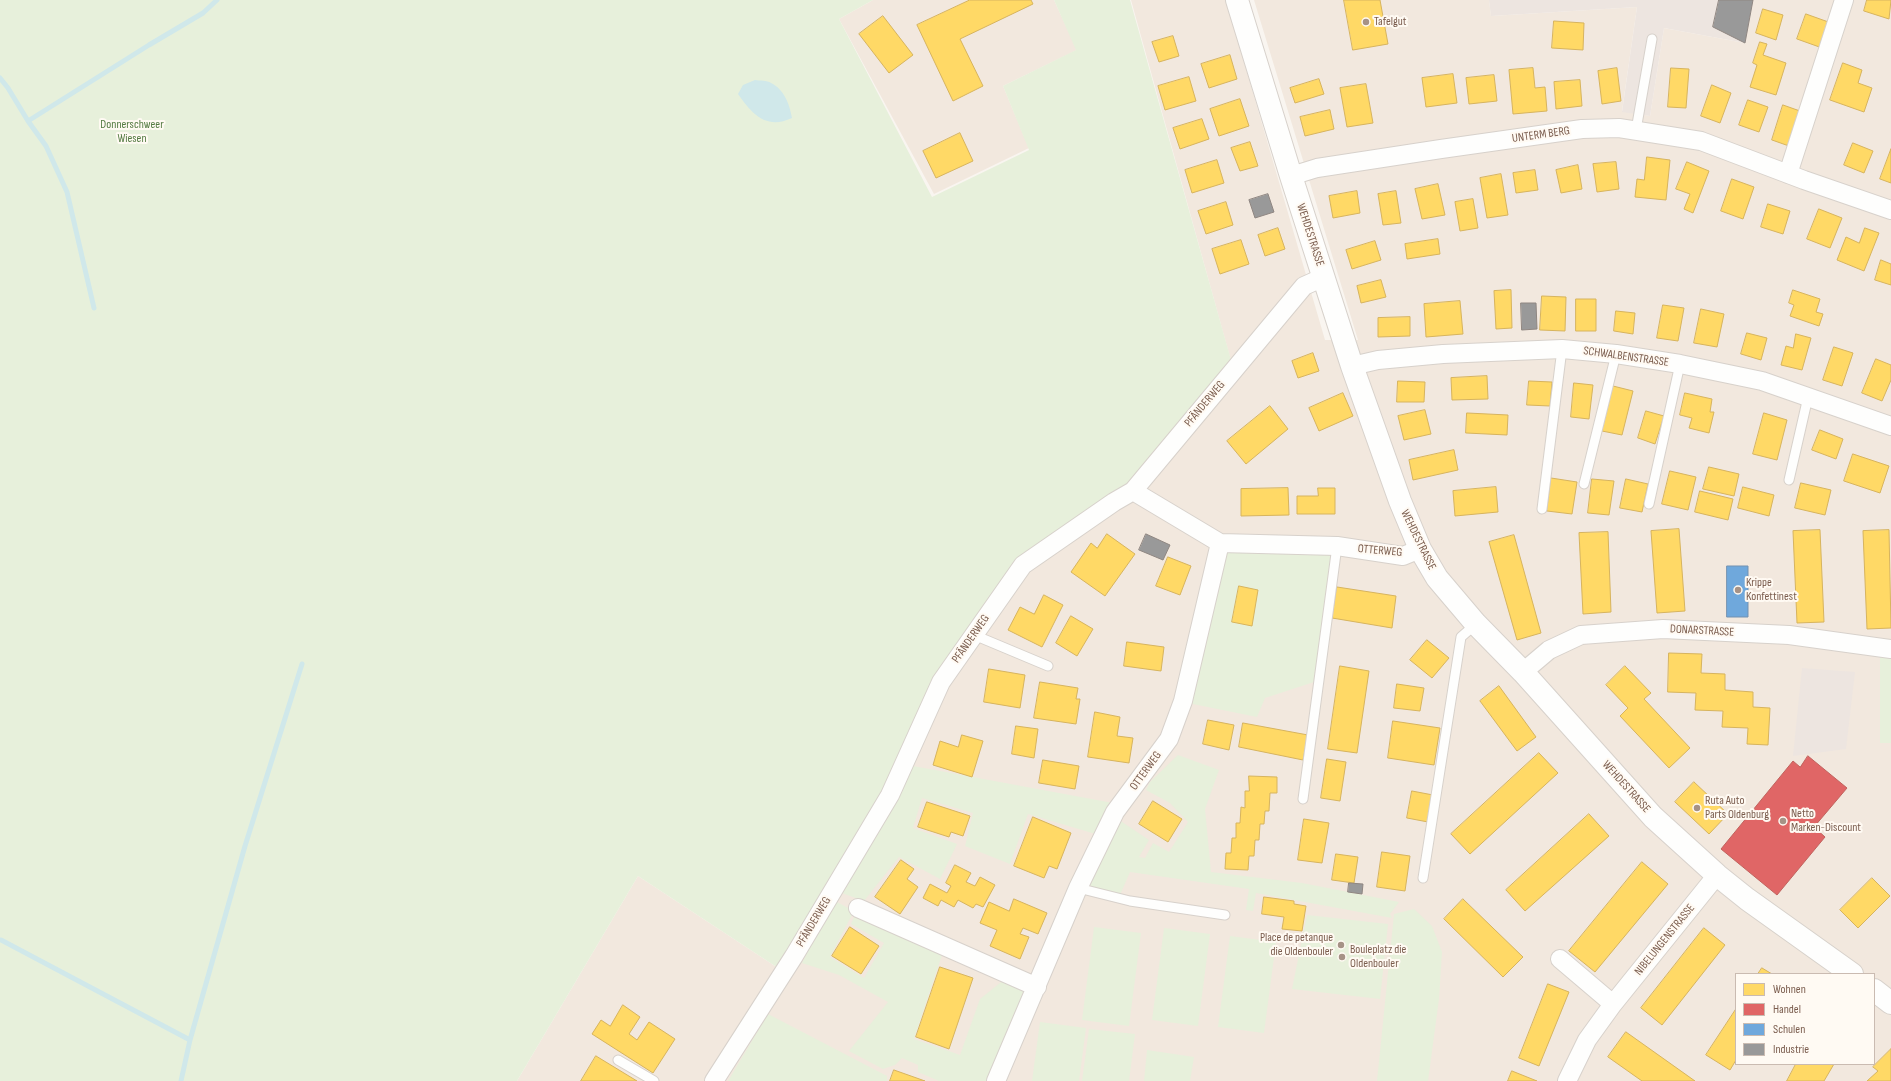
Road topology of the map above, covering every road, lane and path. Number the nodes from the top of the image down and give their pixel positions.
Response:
1 (1237, 0) edge
2 (1844, 0) edge
3 (1652, 39) dead end
4 (1636, 130) junction
5 (1788, 174) junction
6 (1291, 176) junction
7 (1891, 210) edge
8 (1324, 277) junction
9 (1562, 349) junction
10 (1616, 354) junction
11 (1680, 364) junction
12 (1352, 366) junction
13 (1808, 397) junction
14 (1891, 426) edge
15 (1789, 480) dead end
16 (1584, 484) dead end
17 (1133, 491) junction
18 (1649, 504) dead end
19 (1542, 509) dead end
20 (1220, 543) junction
21 (1337, 546) junction
22 (1420, 549) junction
23 (1476, 624) junction
24 (974, 635) junction
25 (1891, 649) edge
26 (1048, 666) dead end
27 (1523, 672) junction
28 (1303, 799) dead end
29 (1717, 875) junction
30 (1423, 878) dead end
31 (1078, 888) junction
32 (858, 908) dead end
33 (1225, 915) dead end
34 (1560, 959) dead end
35 (1851, 973) edge
36 (1038, 987) junction
37 (1875, 991) edge
38 (1891, 1003) edge
39 (1613, 1004) junction
40 (618, 1060) dead end
41 (654, 1081) edge
42 (714, 1081) edge
43 (996, 1081) edge
44 (1567, 1081) edge

1 - 6 street, WEHDESTRASSE
2 - 5 street
3 - 4 lane
4 - 5 street, UNTERM BERG
4 - 6 street, UNTERM BERG
5 - 7 street, UNTERM BERG
6 - 8 street, WEHDESTRASSE
8 - 12 street, WEHDESTRASSE
8 - 17 street, PFÄNDERWEG
9 - 10 street, SCHWALBENSTRASSE
9 - 12 street, SCHWALBENSTRASSE
9 - 19 lane
10 - 11 street, SCHWALBENSTRASSE
10 - 16 lane
11 - 13 street, SCHWALBENSTRASSE
11 - 18 lane
12 - 22 street, WEHDESTRASSE
13 - 14 street, SCHWALBENSTRASSE
13 - 15 lane
17 - 20 street, OTTERWEG
17 - 24 street, PFÄNDERWEG
20 - 21 street, OTTERWEG
20 - 31 street, OTTERWEG
21 - 22 street, OTTERWEG
21 - 28 lane
22 - 23 street, WEHDESTRASSE
23 - 27 street, WEHDESTRASSE
23 - 30 lane
24 - 26 lane
24 - 42 street, PFÄNDERWEG
25 - 27 street, DONARSTRASSE
27 - 29 street, WEHDESTRASSE
29 - 35 street, WEHDESTRASSE
29 - 39 street, NIBELUNGENSTRASSE
31 - 33 lane
31 - 36 street, OTTERWEG
32 - 36 street
34 - 39 street
36 - 43 street, OTTERWEG
37 - 38 street
39 - 44 street, NIBELUNGENSTRASSE
40 - 41 lane

